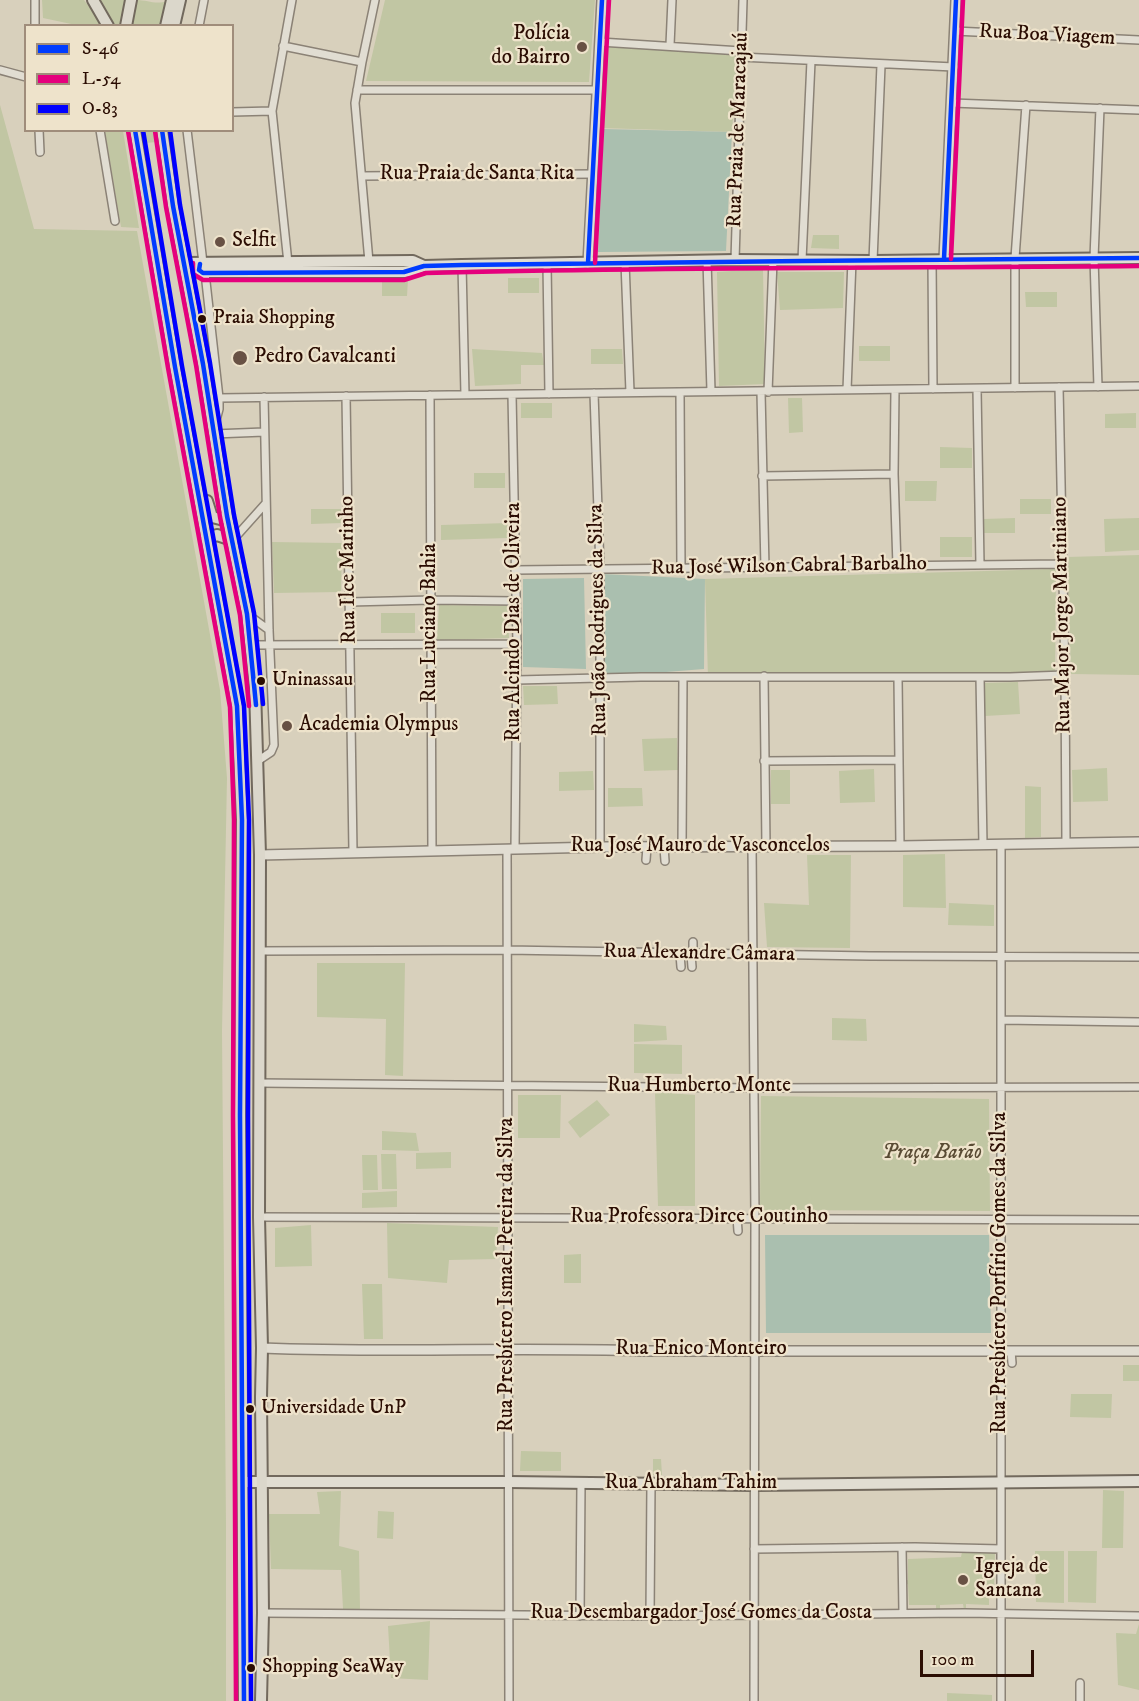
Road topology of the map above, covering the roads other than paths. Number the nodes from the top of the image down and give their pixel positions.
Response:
1 (35, 0) edge
2 (93, 0) edge
3 (131, 0) edge
4 (172, 0) edge
5 (180, 0) edge
6 (204, 0) edge
7 (292, 0) edge
8 (375, 0) edge
9 (602, 0) edge
10 (672, 0) edge
11 (743, 0) edge
12 (956, 0) edge
13 (35, 24) edge
14 (107, 24) edge
15 (126, 24) edge
16 (166, 24) edge
17 (174, 24) edge
18 (198, 24) edge
19 (955, 31) junction
20 (1139, 40) edge
21 (600, 42) junction
22 (670, 45) junction
23 (283, 46) junction
24 (741, 54) junction
25 (811, 61) junction
26 (362, 62) junction
27 (881, 64) junction
28 (954, 67) junction
29 (0, 70) edge
30 (24, 76) edge
31 (357, 90) junction
32 (597, 90) junction
33 (952, 103) junction
34 (1026, 105) junction
35 (1100, 108) junction
36 (1139, 110) edge
37 (272, 111) junction
38 (234, 112) edge
39 (39, 132) edge
40 (100, 132) edge
41 (135, 132) edge
42 (162, 132) edge
43 (187, 132) edge
44 (40, 153) dead end
45 (593, 174) junction
46 (362, 176) junction
47 (115, 221) dead end
48 (1015, 258) junction
49 (1094, 258) junction
50 (1139, 258) edge
51 (707, 260) junction
52 (735, 260) junction
53 (772, 260) junction
54 (802, 260) junction
55 (852, 260) junction
56 (938, 260) junction
57 (873, 261) junction
58 (288, 262) junction
59 (369, 262) junction
60 (625, 262) junction
61 (184, 263) junction
62 (588, 263) junction
63 (548, 264) junction
64 (462, 265) junction
65 (424, 266) junction
66 (204, 267) junction
67 (1139, 386) edge
68 (1059, 387) junction
69 (1098, 387) junction
70 (1015, 388) junction
71 (933, 389) junction
72 (977, 389) junction
73 (847, 390) junction
74 (895, 390) junction
75 (711, 391) junction
76 (630, 392) junction
77 (680, 392) junction
78 (765, 392) junction
79 (594, 393) junction
80 (549, 394) junction
81 (430, 395) junction
82 (465, 395) junction
83 (512, 395) junction
84 (346, 396) junction
85 (264, 397) junction
86 (219, 398) junction
87 (213, 432) junction
88 (264, 432) junction
89 (193, 466) junction
90 (894, 474) junction
91 (762, 476) junction
92 (266, 503) junction
93 (227, 516) junction
94 (206, 539) junction
95 (232, 541) junction
96 (1064, 564) junction
97 (980, 565) junction
98 (897, 566) junction
99 (765, 568) junction
100 (600, 569) junction
101 (681, 569) junction
102 (515, 570) junction
103 (432, 600) junction
104 (516, 601) junction
105 (349, 602) junction
106 (247, 614) junction
107 (269, 630) junction
108 (432, 643) junction
109 (517, 644) junction
110 (251, 645) junction
111 (270, 646) junction
112 (349, 646) junction
113 (1065, 675) junction
114 (764, 676) junction
115 (683, 677) junction
116 (980, 677) junction
117 (898, 678) junction
118 (600, 679) junction
119 (517, 680) junction
120 (259, 760) junction
121 (898, 760) junction
122 (764, 761) junction
123 (1139, 842) edge
124 (1066, 843) junction
125 (1001, 844) junction
126 (984, 845) junction
127 (752, 846) junction
128 (766, 846) junction
129 (900, 846) junction
130 (600, 847) junction
131 (647, 847) junction
132 (664, 847) junction
133 (682, 847) junction
134 (511, 849) junction
135 (432, 850) junction
136 (353, 852) junction
137 (260, 855) junction
138 (646, 860) dead end
139 (665, 861) dead end
140 (693, 942) dead end
141 (507, 950) junction
142 (259, 951) junction
143 (680, 954) junction
144 (692, 954) junction
145 (753, 954) junction
146 (1000, 956) junction
147 (1139, 957) edge
148 (681, 967) dead end
149 (692, 967) dead end
150 (1001, 1020) junction
151 (1139, 1022) edge
152 (259, 1083) junction
153 (507, 1086) junction
154 (1000, 1087) junction
155 (1139, 1087) edge
156 (754, 1088) junction
157 (259, 1217) junction
158 (737, 1217) junction
159 (755, 1217) junction
160 (508, 1218) junction
161 (999, 1219) junction
162 (1139, 1220) edge
163 (738, 1231) dead end
164 (243, 1342) junction
165 (262, 1348) junction
166 (508, 1350) junction
167 (755, 1351) junction
168 (1006, 1351) junction
169 (1139, 1351) edge
170 (1012, 1363) dead end
171 (261, 1397) junction
172 (1139, 1481) edge
173 (244, 1482) junction
174 (262, 1482) junction
175 (509, 1482) junction
176 (581, 1483) junction
177 (651, 1483) junction
178 (1002, 1484) junction
179 (754, 1485) junction
180 (902, 1547) junction
181 (754, 1549) junction
182 (1001, 1549) junction
183 (263, 1613) junction
184 (903, 1613) junction
185 (754, 1614) junction
186 (1002, 1614) junction
187 (510, 1615) junction
188 (580, 1616) junction
189 (650, 1616) junction
190 (1139, 1616) edge
191 (1080, 1683) dead end
192 (244, 1701) edge
193 (261, 1701) edge
194 (509, 1701) edge
195 (754, 1701) edge
196 (1001, 1701) edge
197 (1080, 1701) edge

1 - 13 street
2 - 14 main road
3 - 15 main road
4 - 16 main road
5 - 17 main road
6 - 18 street
7 - 23 street
8 - 26 street
9 - 21 street
10 - 22 street
11 - 24 street, Rua Praia de Maracajaú
12 - 19 street
19 - 20 street, Rua Boa Viagem
19 - 28 street
21 - 22 street
21 - 32 street
22 - 24 street
23 - 26 street
23 - 37 street
24 - 25 street
24 - 52 street, Rua Praia de Maracajaú
25 - 27 street
25 - 54 street
26 - 31 street
27 - 28 street
27 - 57 street
28 - 33 street
29 - 30 street
31 - 32 street
31 - 46 street
32 - 45 street
33 - 34 street
33 - 56 street
34 - 35 street
34 - 48 street
35 - 36 street
35 - 49 street
37 - 38 street
37 - 58 street
39 - 44 street
40 - 47 street
41 - 89 main road
42 - 61 main road
43 - 66 street
45 - 46 street, Rua Praia de Santa Rita
45 - 62 street
46 - 59 street
48 - 49 main road
48 - 56 main road
48 - 70 street
49 - 50 main road
49 - 69 street
51 - 52 main road
51 - 60 main road
51 - 75 street
52 - 53 main road
53 - 54 main road
53 - 78 street
54 - 55 main road
55 - 57 main road
55 - 73 street
56 - 57 main road
56 - 71 street
58 - 59 main road
58 - 66 main road
59 - 65 main road
60 - 62 main road
60 - 76 street
61 - 66 main road
61 - 87 main road
62 - 63 main road
63 - 64 main road
63 - 80 street
64 - 65 main road
64 - 82 street
65 - 66 main road
66 - 86 street
67 - 69 street
68 - 69 street
68 - 70 street
68 - 96 street, Rua Major Jorge Martiniano
70 - 72 street
71 - 72 street
71 - 74 street
72 - 97 street
73 - 74 street
73 - 78 street
74 - 90 street
75 - 77 street
75 - 78 street
76 - 77 street
76 - 79 street
77 - 101 street
78 - 91 street
79 - 80 street
79 - 100 street, Rua João Rodrigues da Silva
80 - 83 street
81 - 82 street
81 - 84 street
81 - 103 street, Rua Luciano Bahia
82 - 83 street
83 - 102 street, Rua Alcindo Dias de Oliveira
84 - 85 street
84 - 105 street, Rua Ilce Marinho
85 - 86 street
85 - 88 street
86 - 87 street
87 - 88 street
87 - 93 main road
88 - 92 street
89 - 93 main road
89 - 94 main road
90 - 91 street
90 - 98 street
91 - 99 street
92 - 95 street
92 - 107 street
93 - 95 main road
94 - 95 main road
94 - 164 main road
95 - 106 main road
96 - 97 street, Rua José Wilson Cabral Barbalho
96 - 113 street, Rua Major Jorge Martiniano
97 - 98 street, Rua José Wilson Cabral Barbalho
98 - 99 street, Rua José Wilson Cabral Barbalho
99 - 101 street, Rua José Wilson Cabral Barbalho
100 - 101 street, Rua José Wilson Cabral Barbalho
100 - 102 street, Rua José Wilson Cabral Barbalho
100 - 118 street, Rua João Rodrigues da Silva
102 - 104 street, Rua Alcindo Dias de Oliveira
103 - 104 street
103 - 105 street
103 - 108 street, Rua Luciano Bahia
104 - 109 street, Rua Alcindo Dias de Oliveira
105 - 112 street, Rua Ilce Marinho
106 - 107 street
106 - 110 main road
107 - 111 street
108 - 109 street
108 - 112 street
108 - 135 street, Rua Luciano Bahia
109 - 119 street, Rua Alcindo Dias de Oliveira
110 - 111 street
110 - 120 main road
111 - 112 street
111 - 120 street
112 - 136 street, Rua Ilce Marinho
113 - 116 street
113 - 124 street, Rua Major Jorge Martiniano
114 - 115 street
114 - 117 street
114 - 122 street
115 - 118 street
115 - 133 street
116 - 117 street
116 - 126 street
117 - 121 street
118 - 119 street
118 - 130 street, Rua João Rodrigues da Silva
119 - 134 street, Rua Alcindo Dias de Oliveira
120 - 137 main road
121 - 122 street
121 - 129 street
122 - 128 street
123 - 124 street, Rua José Mauro de Vasconcelos
124 - 125 street, Rua José Mauro de Vasconcelos
125 - 126 street, Rua José Mauro de Vasconcelos
125 - 146 street, Rua Presbítero Porfírio Gomes da Silva
126 - 129 street, Rua José Mauro de Vasconcelos
127 - 128 street, Rua José Mauro de Vasconcelos
127 - 133 street, Rua José Mauro de Vasconcelos
127 - 145 street
128 - 129 street, Rua José Mauro de Vasconcelos
130 - 131 street, Rua José Mauro de Vasconcelos
130 - 134 street, Rua José Mauro de Vasconcelos
131 - 132 street, Rua José Mauro de Vasconcelos
131 - 138 street
132 - 133 street, Rua José Mauro de Vasconcelos
132 - 139 street
134 - 135 street, Rua José Mauro de Vasconcelos
134 - 141 street, Rua Presbítero Ismael Pereira da Silva
135 - 136 street, Rua José Mauro de Vasconcelos
136 - 137 street, Rua José Mauro de Vasconcelos
137 - 142 main road
140 - 144 street
141 - 142 street, Rua Alexandre Câmara
141 - 143 street, Rua Alexandre Câmara
141 - 153 street, Rua Presbítero Ismael Pereira da Silva
142 - 152 main road
143 - 144 street, Rua Alexandre Câmara
143 - 148 street
144 - 145 street, Rua Alexandre Câmara
144 - 149 street
145 - 146 street, Rua Alexandre Câmara
145 - 156 street
146 - 147 street, Rua Alexandre Câmara
146 - 150 street, Rua Presbítero Porfírio Gomes da Silva
150 - 151 street
150 - 154 street, Rua Presbítero Porfírio Gomes da Silva
152 - 153 street, Rua Humberto Monte
152 - 157 main road
153 - 156 street, Rua Humberto Monte
153 - 160 street, Rua Presbítero Ismael Pereira da Silva
154 - 155 street, Rua Humberto Monte
154 - 156 street, Rua Humberto Monte
154 - 161 street, Rua Presbítero Porfírio Gomes da Silva
156 - 159 street
157 - 160 street, Rua Professora Dirce Coutinho
157 - 165 main road
158 - 159 street, Rua Professora Dirce Coutinho
158 - 160 street, Rua Professora Dirce Coutinho
158 - 163 street
159 - 161 street, Rua Professora Dirce Coutinho
159 - 167 street
160 - 166 street, Rua Presbítero Ismael Pereira da Silva
161 - 162 street, Rua Professora Dirce Coutinho
161 - 168 street, Rua Presbítero Porfírio Gomes da Silva
164 - 171 main road
164 - 173 main road
165 - 166 street, Rua Enico Monteiro
165 - 171 main road
166 - 167 street, Rua Enico Monteiro
166 - 175 street, Rua Presbítero Ismael Pereira da Silva
167 - 168 street, Rua Enico Monteiro
167 - 179 street
168 - 169 street, Rua Enico Monteiro
168 - 170 street
168 - 178 street, Rua Presbítero Porfírio Gomes da Silva
171 - 174 main road
172 - 178 main road, Rua Abraham Tahim
173 - 174 main road, Rua Abraham Tahim
173 - 192 main road
174 - 175 main road, Rua Abraham Tahim
174 - 183 main road
175 - 176 main road, Rua Abraham Tahim
175 - 187 street, Rua Presbítero Ismael Pereira da Silva
176 - 177 main road, Rua Abraham Tahim
176 - 188 street
177 - 179 main road, Rua Abraham Tahim
177 - 189 street
178 - 179 main road, Rua Abraham Tahim
178 - 182 street, Rua Presbítero Porfírio Gomes da Silva
179 - 181 street
180 - 181 street
180 - 182 street
180 - 184 street
181 - 185 street
182 - 186 street, Rua Presbítero Porfírio Gomes da Silva
183 - 187 street, Rua Desembargador José Gomes da Costa
183 - 193 main road
184 - 185 street, Rua Desembargador José Gomes da Costa
184 - 186 street, Rua Desembargador José Gomes da Costa
185 - 189 street, Rua Desembargador José Gomes da Costa
185 - 195 street
186 - 190 street, Rua Desembargador José Gomes da Costa
186 - 196 street, Rua Presbítero Porfírio Gomes da Silva
187 - 188 street, Rua Desembargador José Gomes da Costa
187 - 194 street, Rua Presbítero Ismael Pereira da Silva
188 - 189 street, Rua Desembargador José Gomes da Costa
191 - 197 street

